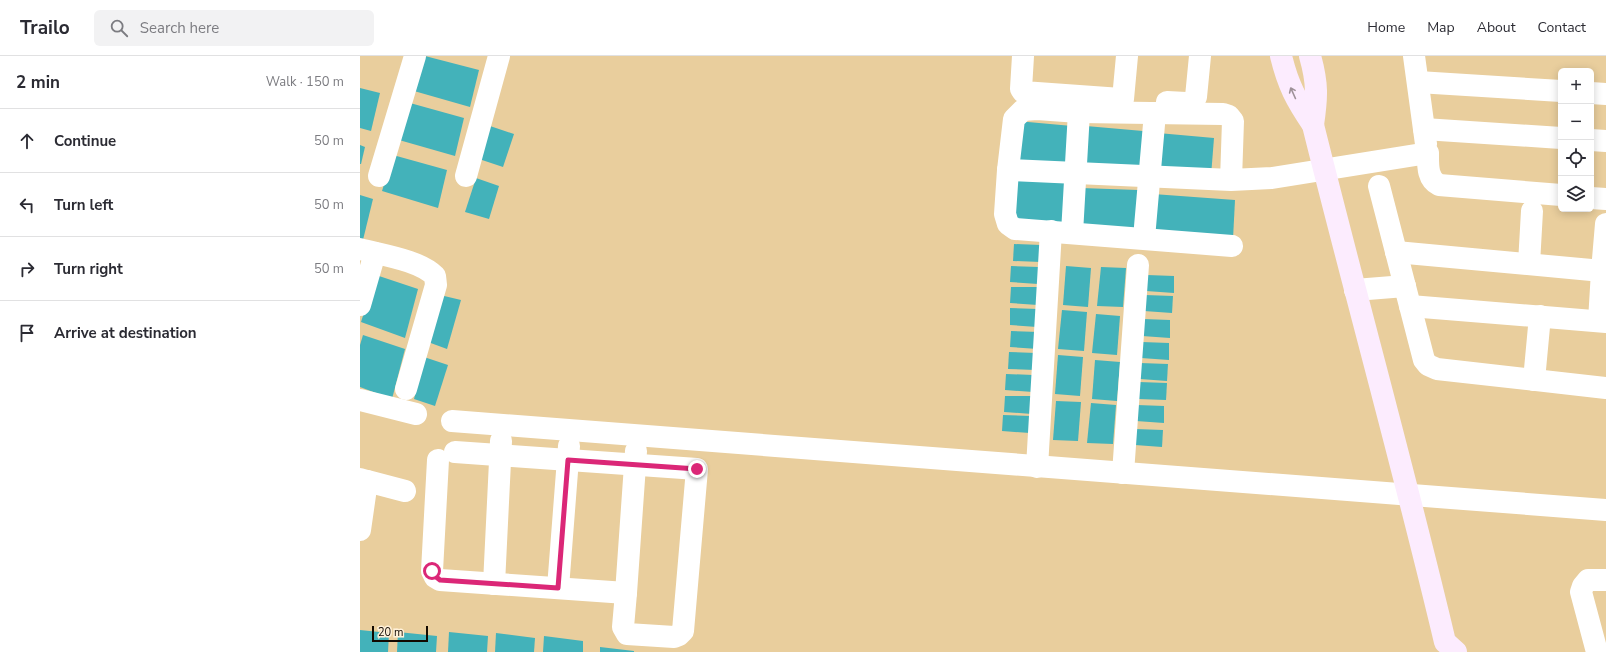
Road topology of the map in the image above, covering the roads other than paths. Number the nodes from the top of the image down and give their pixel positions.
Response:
1 (415, 56) edge
2 (1023, 56) edge
3 (1127, 56) edge
4 (1200, 56) edge
5 (1281, 56) edge
6 (1310, 56) edge
7 (1414, 56) edge
8 (496, 57) edge
9 (1418, 82) junction
10 (1558, 91) edge
11 (1594, 93) edge
12 (1606, 94) edge
13 (1123, 99) junction
14 (1079, 112) junction
15 (1154, 114) junction
16 (1313, 125) junction
17 (1424, 129) junction
18 (1558, 138) edge
19 (1594, 140) edge
20 (1606, 141) edge
21 (1428, 153) junction
22 (1008, 170) junction
23 (1324, 171) junction
24 (1076, 174) junction
25 (379, 176) dead end
26 (466, 176) dead end
27 (1149, 177) junction
28 (1230, 180) junction
29 (1379, 186) dead end
30 (1558, 195) edge
31 (1594, 198) edge
32 (1606, 199) edge
33 (1532, 211) dead end
34 (1606, 224) edge
35 (1061, 232) junction
36 (1144, 238) junction
37 (1232, 246) dead end
38 (367, 252) edge
39 (1396, 252) junction
40 (1529, 264) junction
41 (1138, 265) dead end
42 (1602, 271) junction
43 (1355, 290) junction
44 (1408, 296) junction
45 (360, 305) edge
46 (1540, 316) junction
47 (1602, 322) edge
48 (1534, 380) junction
49 (1606, 388) edge
50 (406, 389) dead end
51 (360, 400) edge
52 (416, 414) dead end
53 (452, 421) dead end
54 (502, 425) junction
55 (570, 430) junction
56 (637, 436) junction
57 (500, 455) junction
58 (568, 460) junction
59 (635, 464) junction
60 (1037, 466) junction
61 (1123, 473) junction
62 (364, 480) edge
63 (405, 491) dead end
64 (1410, 494) junction
65 (1606, 510) edge
66 (360, 530) edge
67 (1606, 580) edge
68 (494, 584) junction
69 (558, 588) junction
70 (626, 593) junction
71 (1447, 648) edge
72 (1597, 652) edge

1 - 25 street
2 - 13 street
3 - 13 street
4 - 13 street
16 -> 5 street
6 - 16 street
7 - 9 street
8 - 26 street
9 - 10 street
9 - 17 street
11 - 12 street
14 - 15 street
14 - 22 street
14 - 24 street
15 - 27 street
15 - 28 street
16 - 23 street
17 - 18 street
17 - 21 street
19 - 20 street
21 - 23 street
21 - 30 street
22 - 24 street
22 - 35 street
23 - 28 street
23 - 43 street
24 - 27 street
24 - 35 street
27 - 28 street
27 - 36 street
29 - 39 street
31 - 32 street
33 - 40 street
34 - 42 street
35 - 36 street
35 - 60 street
36 - 37 street
38 - 45 street
38 - 50 street
39 - 40 street
39 - 44 street
40 - 42 street
41 - 61 street
42 - 47 street
43 - 44 street
43 - 64 street
44 - 46 street
44 - 48 street
46 - 47 street
46 - 48 street
48 - 49 street
51 - 52 street
53 - 54 street
54 - 55 street
54 - 57 street
55 - 56 street
55 - 58 street
56 - 59 street
56 - 60 street
57 - 58 street
57 - 68 street
57 - 68 street
58 - 59 street
58 - 69 street
59 - 70 street
59 - 70 street
60 - 61 street
61 - 64 street
62 - 63 street
62 - 66 street
64 - 65 street
64 - 71 street
67 - 72 street
68 - 69 street
69 - 70 street

